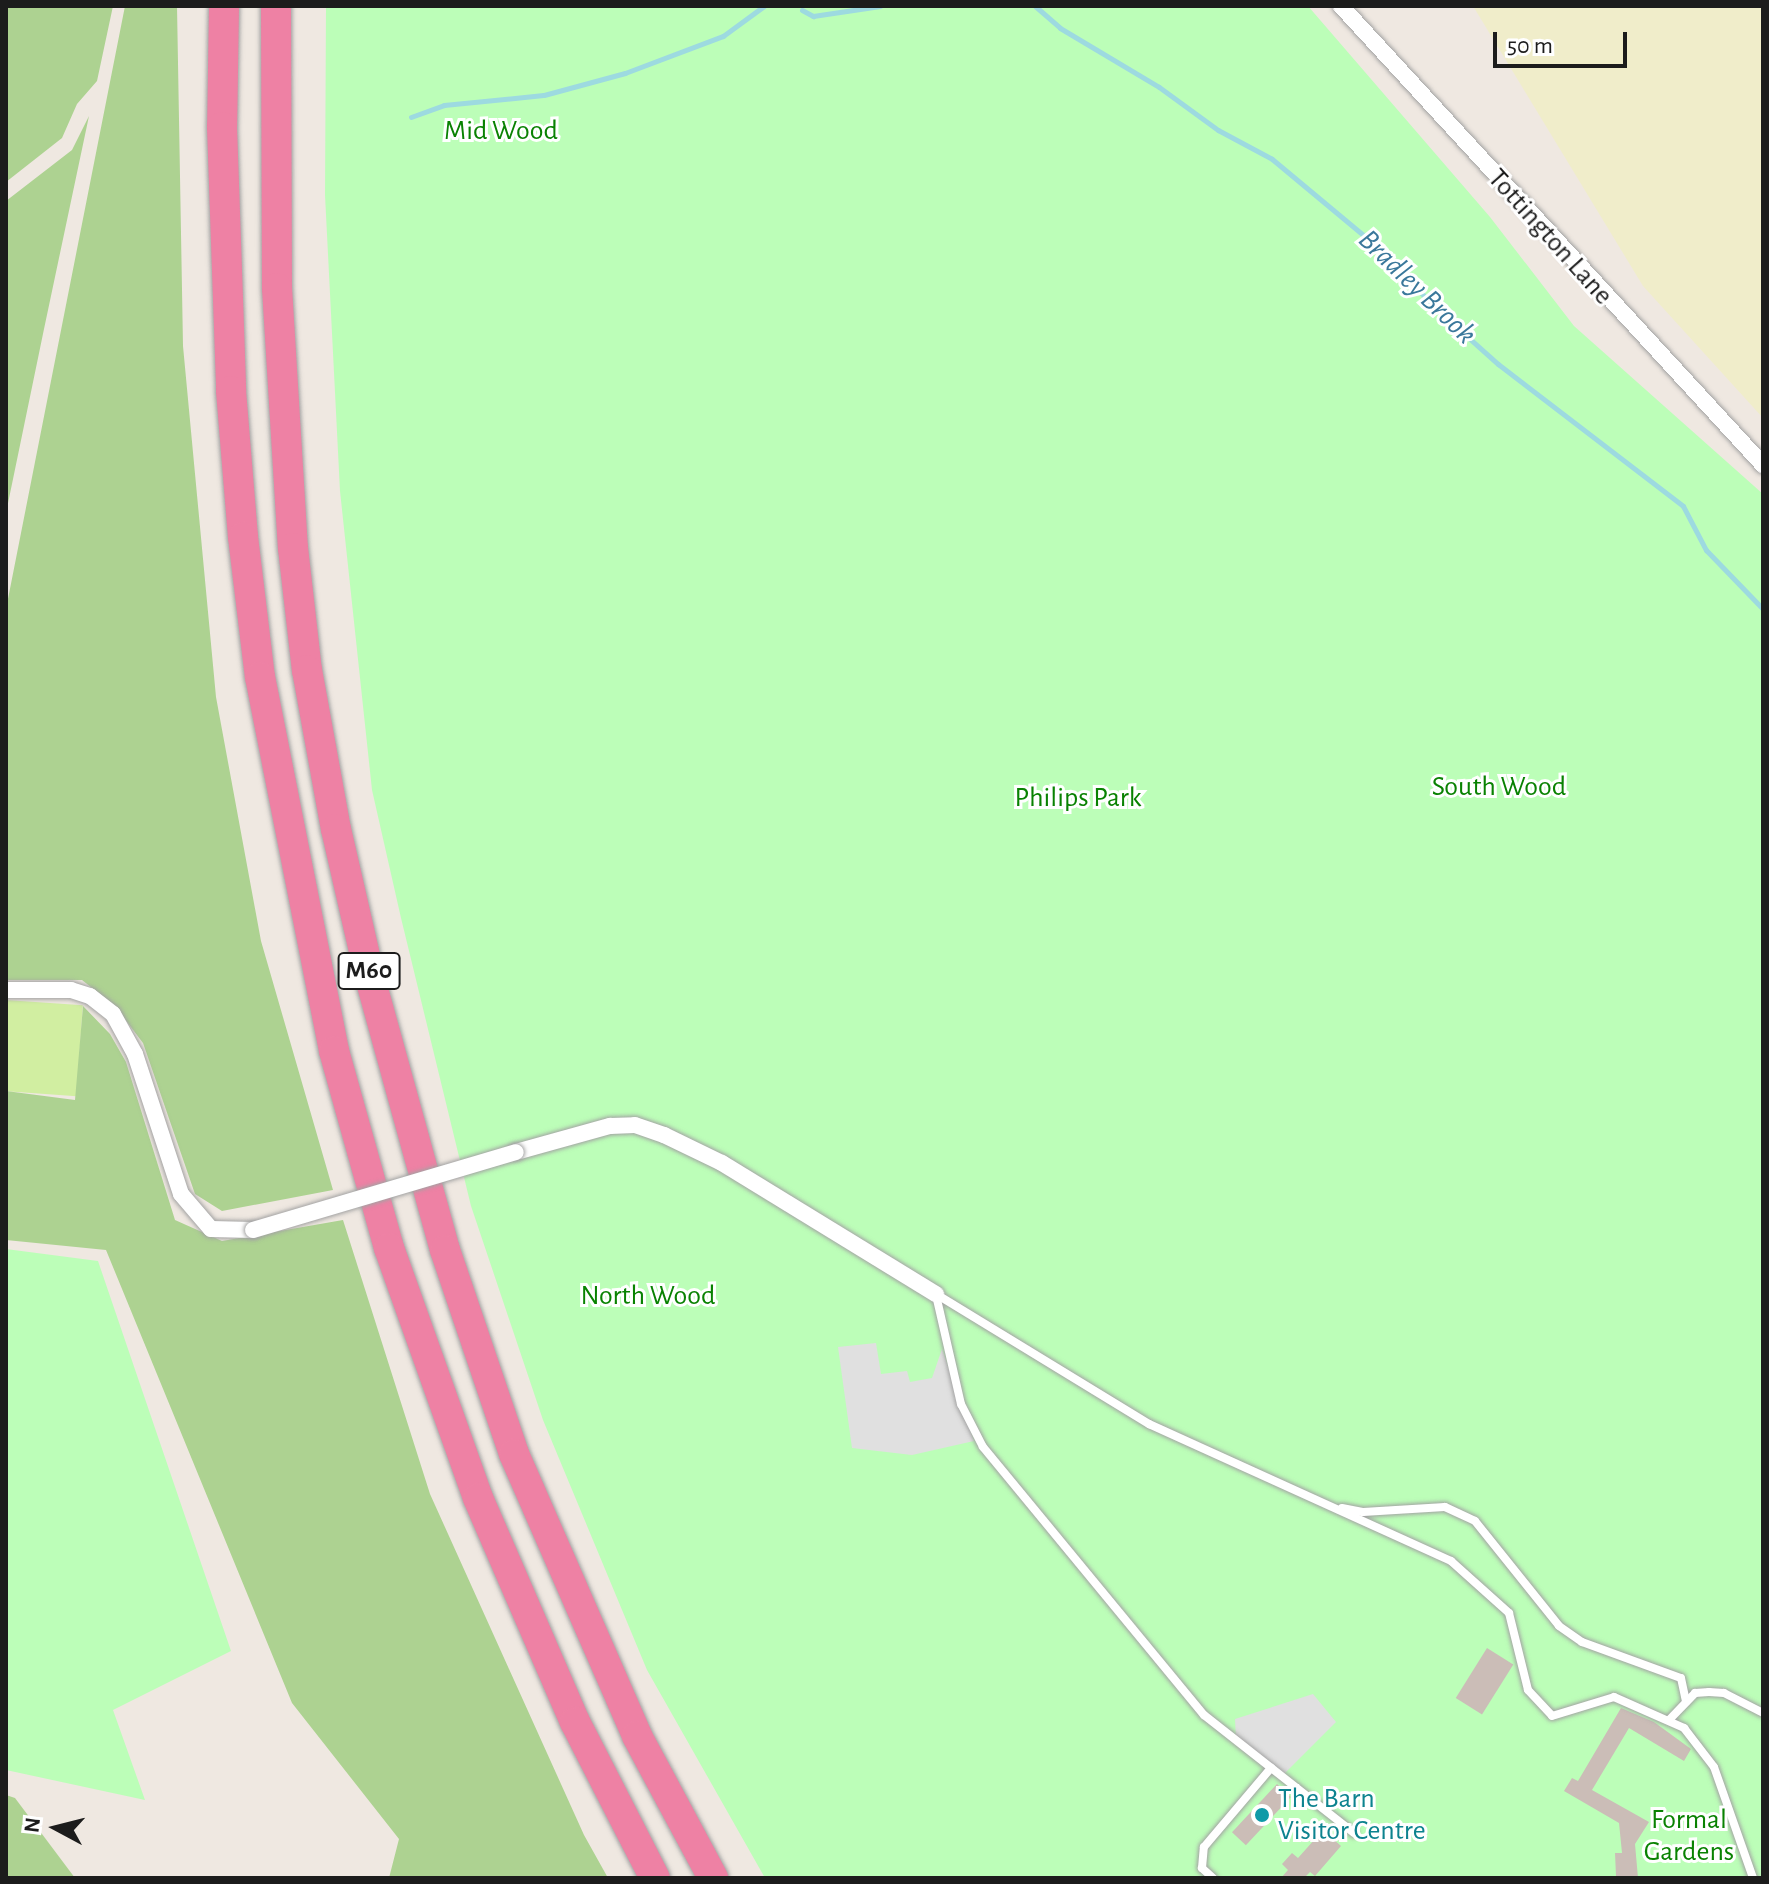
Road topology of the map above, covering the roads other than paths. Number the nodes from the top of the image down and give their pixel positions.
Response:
1 (224, 6) edge
2 (276, 6) edge
3 (1341, 6) edge
4 (1763, 465) edge
5 (6, 990) edge
6 (936, 1294) junction
7 (1333, 1506) junction
8 (1686, 1701) junction
9 (1763, 1713) edge
10 (1670, 1719) junction
11 (1271, 1768) junction
12 (1354, 1833) dead end
13 (655, 1878) edge
14 (713, 1878) edge
15 (1213, 1878) edge
16 (1753, 1878) edge

1 - 13 highway, M60
2 - 14 highway, M60
3 - 4 street, Tottington Lane
5 - 6 street, bridge
6 - 7 lane
6 - 11 lane
7 - 8 lane
7 - 10 lane
8 - 9 lane
8 - 10 lane
10 - 16 lane
11 - 12 lane
11 - 15 lane

